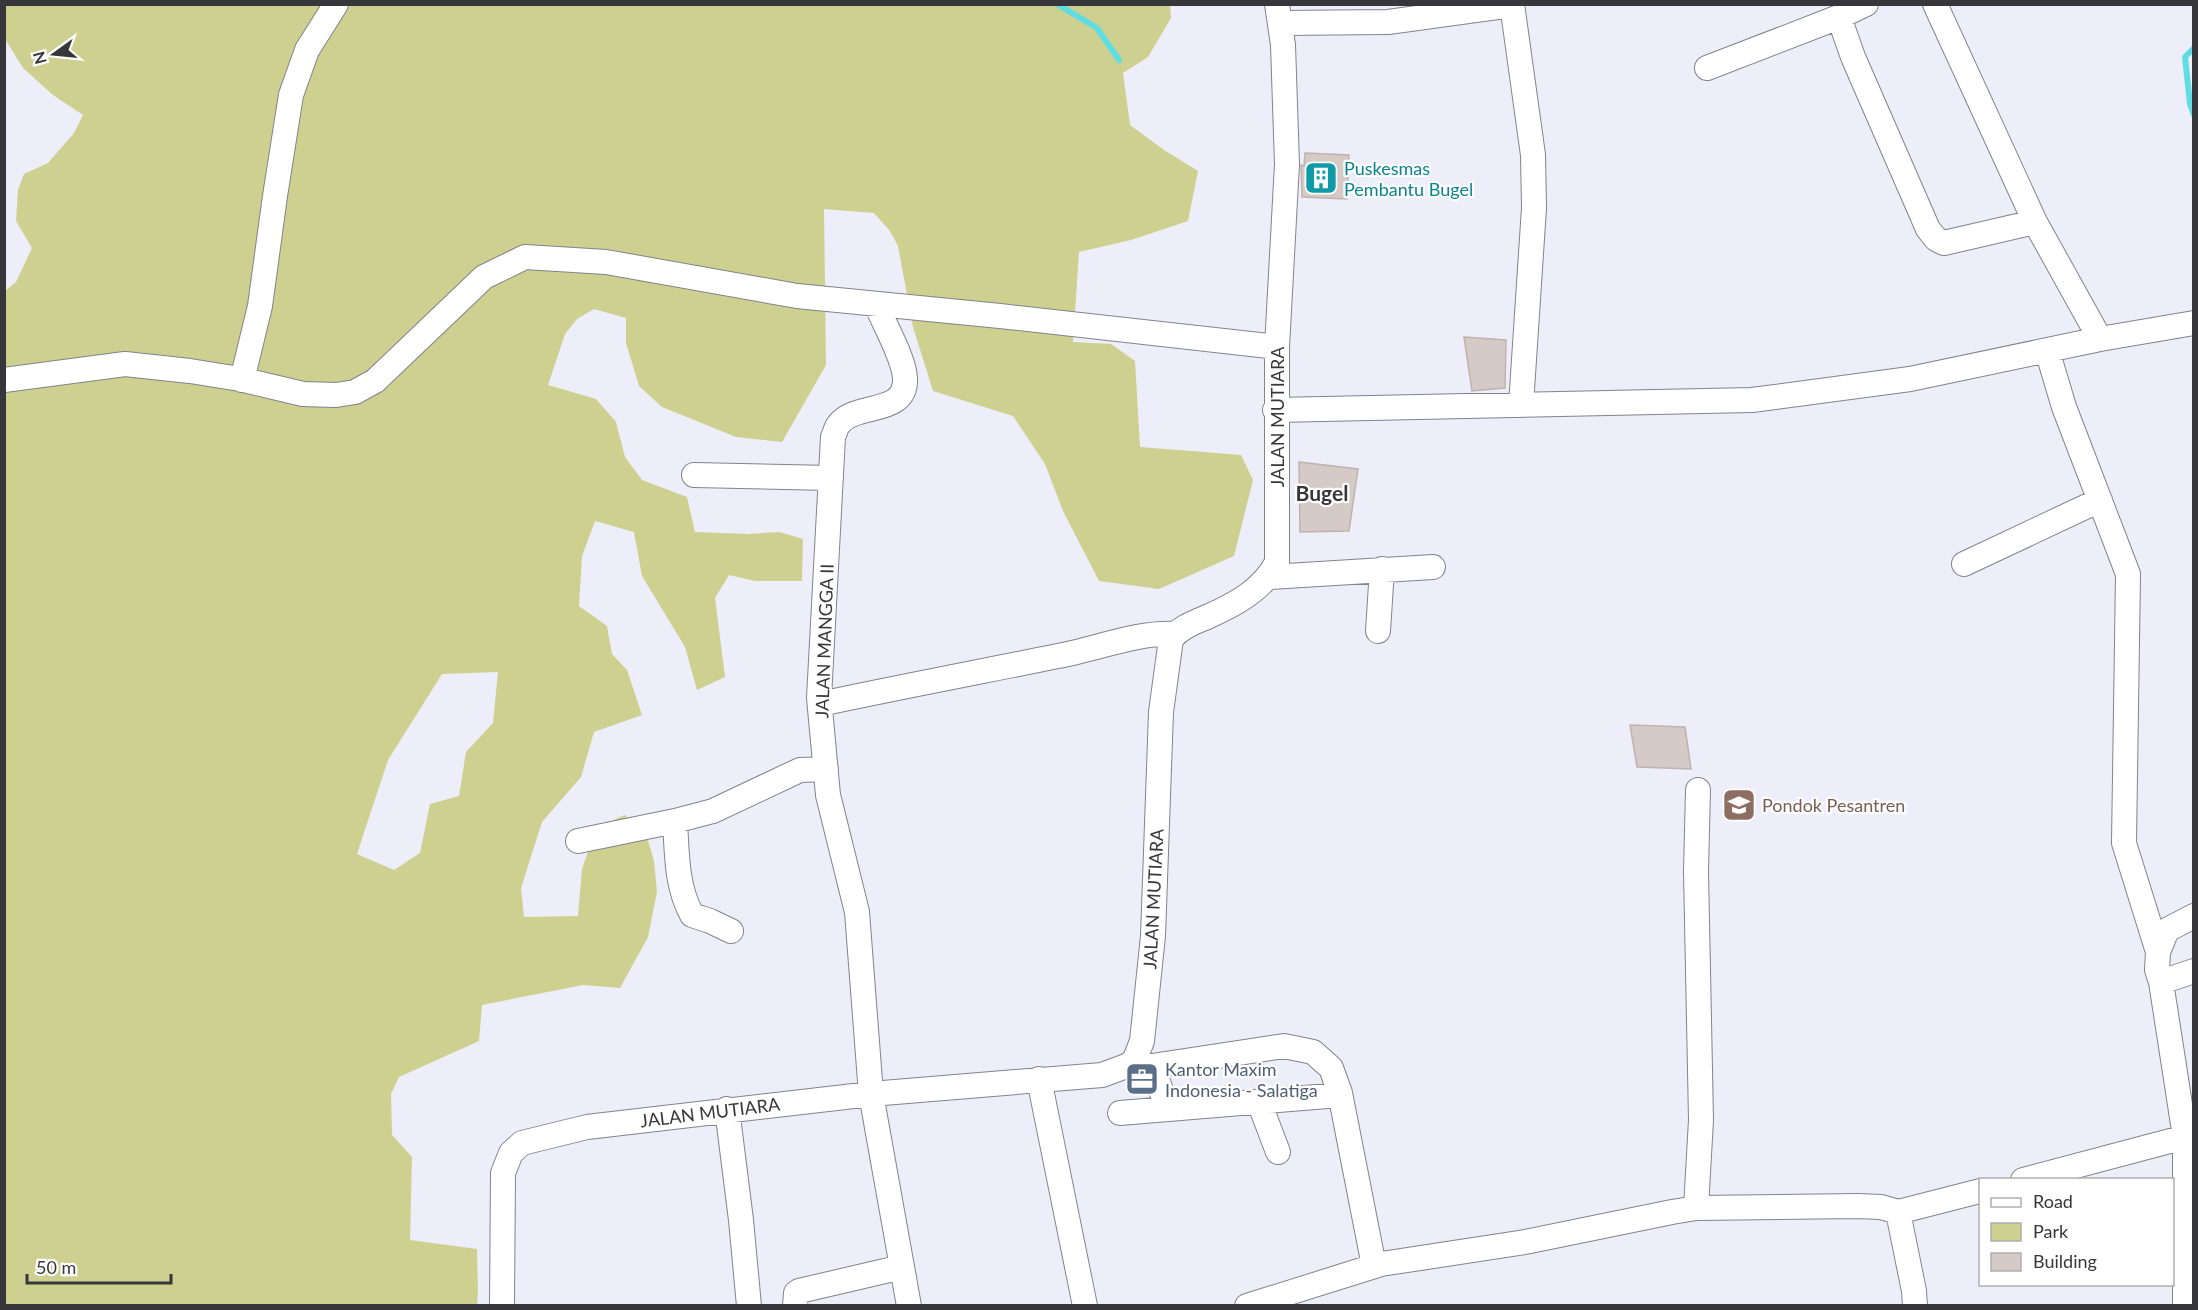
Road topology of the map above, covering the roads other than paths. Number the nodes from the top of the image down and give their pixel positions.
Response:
1 (336, 4) edge
2 (1866, 4) edge
3 (1935, 4) edge
4 (1512, 5) edge
5 (1279, 14) edge
6 (1839, 17) junction
7 (1707, 68) dead end
8 (2035, 222) junction
9 (876, 304) junction
10 (2193, 323) edge
11 (2100, 339) junction
12 (1277, 347) junction
13 (2047, 350) junction
14 (4, 380) edge
15 (242, 380) junction
16 (1521, 405) junction
17 (1275, 410) junction
18 (694, 475) dead end
19 (831, 478) junction
20 (2100, 500) junction
21 (1964, 564) dead end
22 (1434, 567) dead end
23 (1382, 570) junction
24 (1270, 577) junction
25 (1378, 630) dead end
26 (1175, 634) junction
27 (820, 704) junction
28 (826, 769) junction
29 (1698, 790) dead end
30 (675, 821) junction
31 (578, 841) dead end
32 (2193, 916) edge
33 (731, 931) dead end
34 (2158, 952) junction
35 (2193, 971) edge
36 (2161, 982) junction
37 (1141, 1066) junction
38 (1039, 1079) junction
39 (871, 1094) junction
40 (1340, 1095) junction
41 (1259, 1101) junction
42 (727, 1109) junction
43 (1167, 1109) junction
44 (1120, 1113) dead end
45 (2185, 1137) junction
46 (1278, 1152) dead end
47 (2028, 1178) edge
48 (1979, 1191) edge
49 (1696, 1208) junction
50 (1898, 1212) junction
51 (1374, 1266) junction
52 (902, 1267) junction
53 (502, 1305) edge
54 (749, 1305) edge
55 (795, 1305) edge
56 (909, 1305) edge
57 (1085, 1305) edge
58 (1247, 1305) edge
59 (1915, 1305) edge
60 (2185, 1305) edge

1 - 15 street
2 - 6 street
3 - 8 street
4 - 5 street
4 - 16 street
5 - 12 street, JALAN MUTIARA
6 - 7 street
6 - 8 street
8 - 11 street
9 - 12 street
9 - 15 street
9 - 19 street, JALAN MANGGA II
10 - 11 street
11 - 13 street
12 - 17 street, JALAN MUTIARA
13 - 16 street
13 - 20 street
14 - 15 street
16 - 17 street
17 - 24 street, JALAN MUTIARA
18 - 19 street
19 - 27 street, JALAN MANGGA II
20 - 21 street
20 - 34 street
22 - 23 street
23 - 24 street
23 - 25 street
24 - 26 street
26 - 27 street
26 - 37 street, JALAN MUTIARA
27 - 28 street, JALAN MANGGA II
28 - 30 street
28 - 39 street, JALAN MANGGA II
29 - 49 street
30 - 31 street
30 - 33 street
32 - 34 street
34 - 36 street
35 - 36 street
36 - 45 street
37 - 38 street, JALAN MUTIARA
37 - 40 street
37 - 43 street
38 - 39 street, JALAN MUTIARA
38 - 57 street
39 - 42 street, JALAN MUTIARA
39 - 52 street, JALAN MANGGA II
40 - 41 street
40 - 51 street
41 - 43 street
41 - 46 street
42 - 53 street, JALAN MUTIARA
42 - 54 street
43 - 44 street
45 - 47 street
45 - 60 street
48 - 50 street
49 - 50 street
49 - 51 street
50 - 59 street
51 - 58 street
52 - 55 street
52 - 56 street, JALAN MANGGA II

